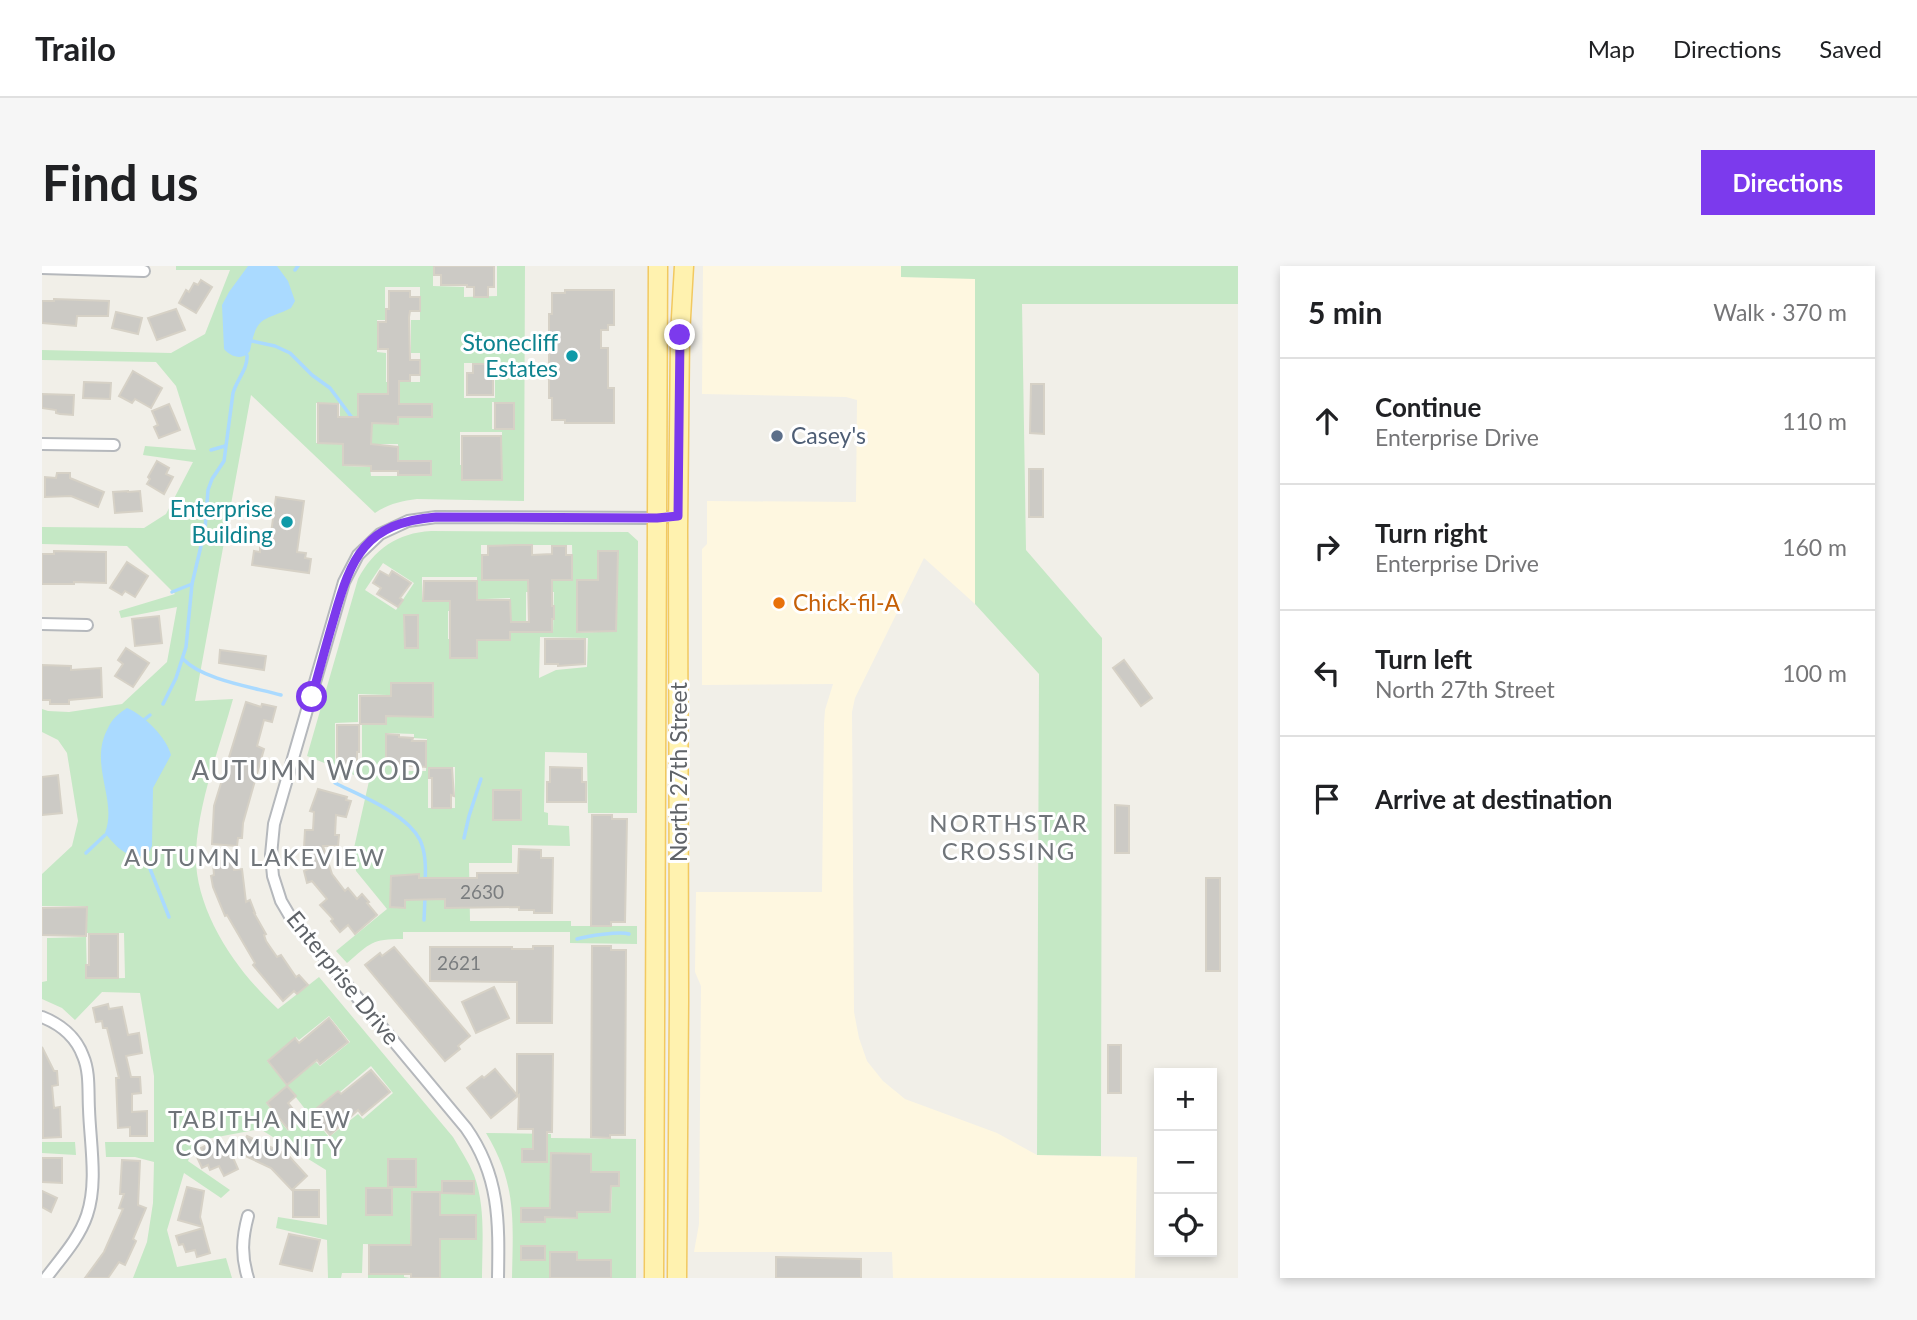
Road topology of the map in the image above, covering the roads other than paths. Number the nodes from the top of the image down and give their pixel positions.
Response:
1 (658, 266) edge
2 (684, 266) edge
3 (42, 268) edge
4 (144, 271) dead end
5 (42, 443) edge
6 (114, 445) dead end
7 (657, 518) junction
8 (678, 523) junction
9 (42, 624) edge
10 (87, 625) dead end
11 (42, 1017) edge
12 (247, 1216) dead end
13 (46, 1278) edge
14 (248, 1278) edge
15 (498, 1278) edge
16 (654, 1278) edge
17 (677, 1278) edge

1 - 7 main road, North 27th Street
2 - 8 main road, North 27th Street
3 - 4 street
5 - 6 street
7 - 8 street, Enterprise Drive
7 - 15 street, Enterprise Drive
7 - 16 main road, North 27th Street
8 - 17 main road, North 27th Street
9 - 10 street
11 - 13 street
12 - 14 street

